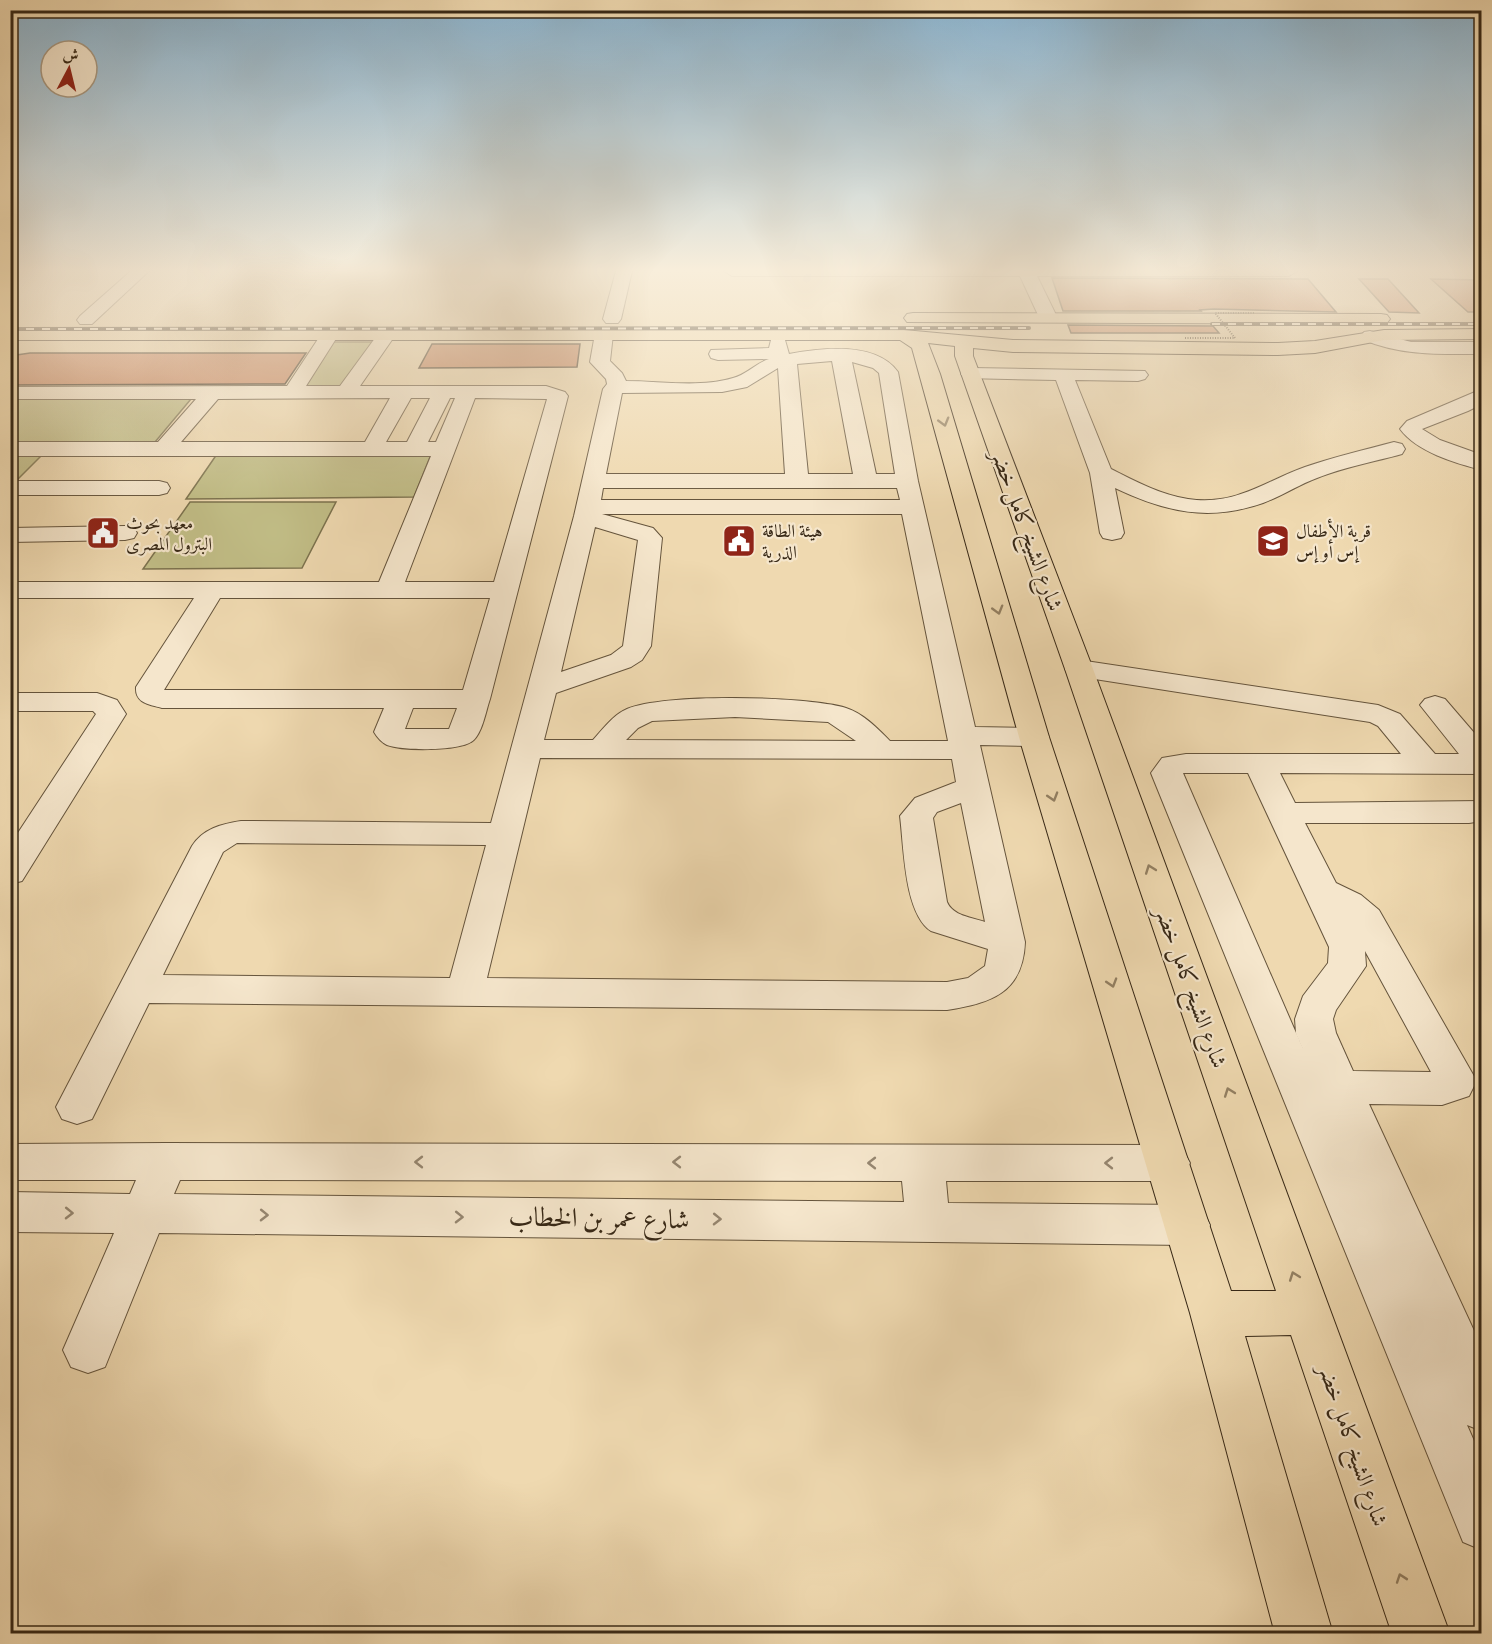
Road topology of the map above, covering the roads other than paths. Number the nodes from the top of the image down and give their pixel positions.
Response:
1 (321, 348) edge
2 (377, 348) edge
3 (603, 348) edge
4 (791, 348) junction
5 (921, 348) edge
6 (939, 348) edge
7 (1012, 348) edge
8 (1171, 348) edge
9 (1304, 348) edge
10 (1459, 348) edge
11 (1482, 348) edge
12 (718, 354) dead end
13 (842, 356) junction
14 (968, 358) junction
15 (930, 374) junction
16 (1063, 374) junction
17 (1138, 375) dead end
18 (565, 380) dead end
19 (438, 386) junction
20 (618, 387) junction
21 (213, 392) junction
22 (293, 392) junction
23 (346, 392) junction
24 (404, 392) junction
25 (467, 392) junction
26 (10, 393) edge
27 (1482, 395) edge
28 (10, 449) edge
29 (164, 449) junction
30 (372, 449) junction
31 (414, 449) junction
32 (445, 449) junction
33 (1394, 449) dead end
34 (1482, 463) edge
35 (1101, 473) junction
36 (797, 481) junction
37 (866, 481) junction
38 (10, 488) edge
39 (159, 488) dead end
40 (910, 494) junction
41 (589, 502) junction
42 (125, 533) dead end
43 (1112, 533) dead end
44 (10, 535) edge
45 (10, 590) edge
46 (212, 590) junction
47 (388, 590) junction
48 (506, 590) junction
49 (1079, 669) junction
50 (544, 687) junction
51 (402, 699) junction
52 (475, 699) junction
53 (10, 702) edge
54 (1435, 705) dead end
55 (1034, 737) junction
56 (963, 743) junction
57 (526, 749) junction
58 (601, 749) junction
59 (882, 750) junction
60 (1468, 778) edge
61 (972, 787) junction
62 (1271, 787) junction
63 (503, 834) junction
64 (10, 873) edge
65 (1322, 891) junction
66 (1006, 942) junction
67 (137, 989) junction
68 (465, 992) junction
69 (1339, 1087) junction
70 (77, 1107) dead end
71 (166, 1161) junction
72 (10, 1162) edge
73 (922, 1163) junction
74 (1168, 1163) junction
75 (10, 1212) edge
76 (145, 1214) junction
77 (928, 1222) junction
78 (1187, 1225) junction
79 (1307, 1312) junction
80 (1214, 1313) junction
81 (87, 1350) dead end
82 (1482, 1406) edge
83 (1482, 1523) edge
84 (1305, 1634) edge
85 (1421, 1634) edge

1 - 22 street
2 - 23 street
3 - 20 street
4 - 12 street
4 - 13 street
4 - 20 street
4 - 36 street
5 - 15 main road, شارع الشيخ كامل خضر
6 - 14 main road
7 - 14 main road
8 - 9 main road
10 - 11 street
13 - 37 street
13 - 40 street
14 - 15 main road
14 - 16 street
14 - 49 main road, شارع الشيخ كامل خضر
15 -> 55 main road, شارع الشيخ كامل خضر
16 - 17 street
16 - 35 street
18 - 19 street
19 - 24 street
19 - 25 street
19 - 31 street
20 - 41 street
21 - 22 street
21 - 26 street
21 - 29 street
22 - 23 street
23 - 24 street
24 - 30 street
25 - 32 street
25 - 48 street
27 - 34 street
28 - 29 street
29 - 30 street
30 - 31 street
31 - 32 street
32 - 47 street
33 - 35 street
35 - 43 street
36 - 37 street
36 - 41 street
37 - 40 street
38 - 39 street
40 - 41 street
40 - 56 street
41 - 50 street
41 - 50 street
42 - 44 street
45 - 46 street
46 - 47 street
46 - 51 street
47 - 48 street
48 - 52 street
49 - 60 street
79 -> 49 main road, شارع الشيخ كامل خضر
50 - 57 street
51 - 52 street
51 - 52 street
53 - 64 street
54 - 60 street
55 - 56 street
55 -> 74 main road, شارع الشيخ كامل خضر
56 - 59 street
56 - 61 street
57 - 58 street
57 - 63 street
58 - 59 street
58 - 59 street
60 - 62 street
60 - 62 street
61 - 66 street
61 - 66 street
62 - 65 street
62 - 83 street
63 - 67 street
63 - 68 street
65 - 69 street
65 - 69 street
66 - 68 street
67 - 68 street
67 - 70 street
69 - 82 street
71 - 72 street
73 -> 71 street
71 - 76 street
74 -> 73 street
73 - 77 street
74 - 78 main road, شارع الشيخ كامل خضر
75 -> 76 street, شارع عمر بن الخطاب
76 -> 77 street, شارع عمر بن الخطاب
76 - 81 street
77 - 78 street, شارع عمر بن الخطاب
78 - 80 main road, شارع الشيخ كامل خضر
79 - 80 main road
85 -> 79 main road, شارع الشيخ كامل خضر
80 - 84 main road, شارع الشيخ كامل خضر

